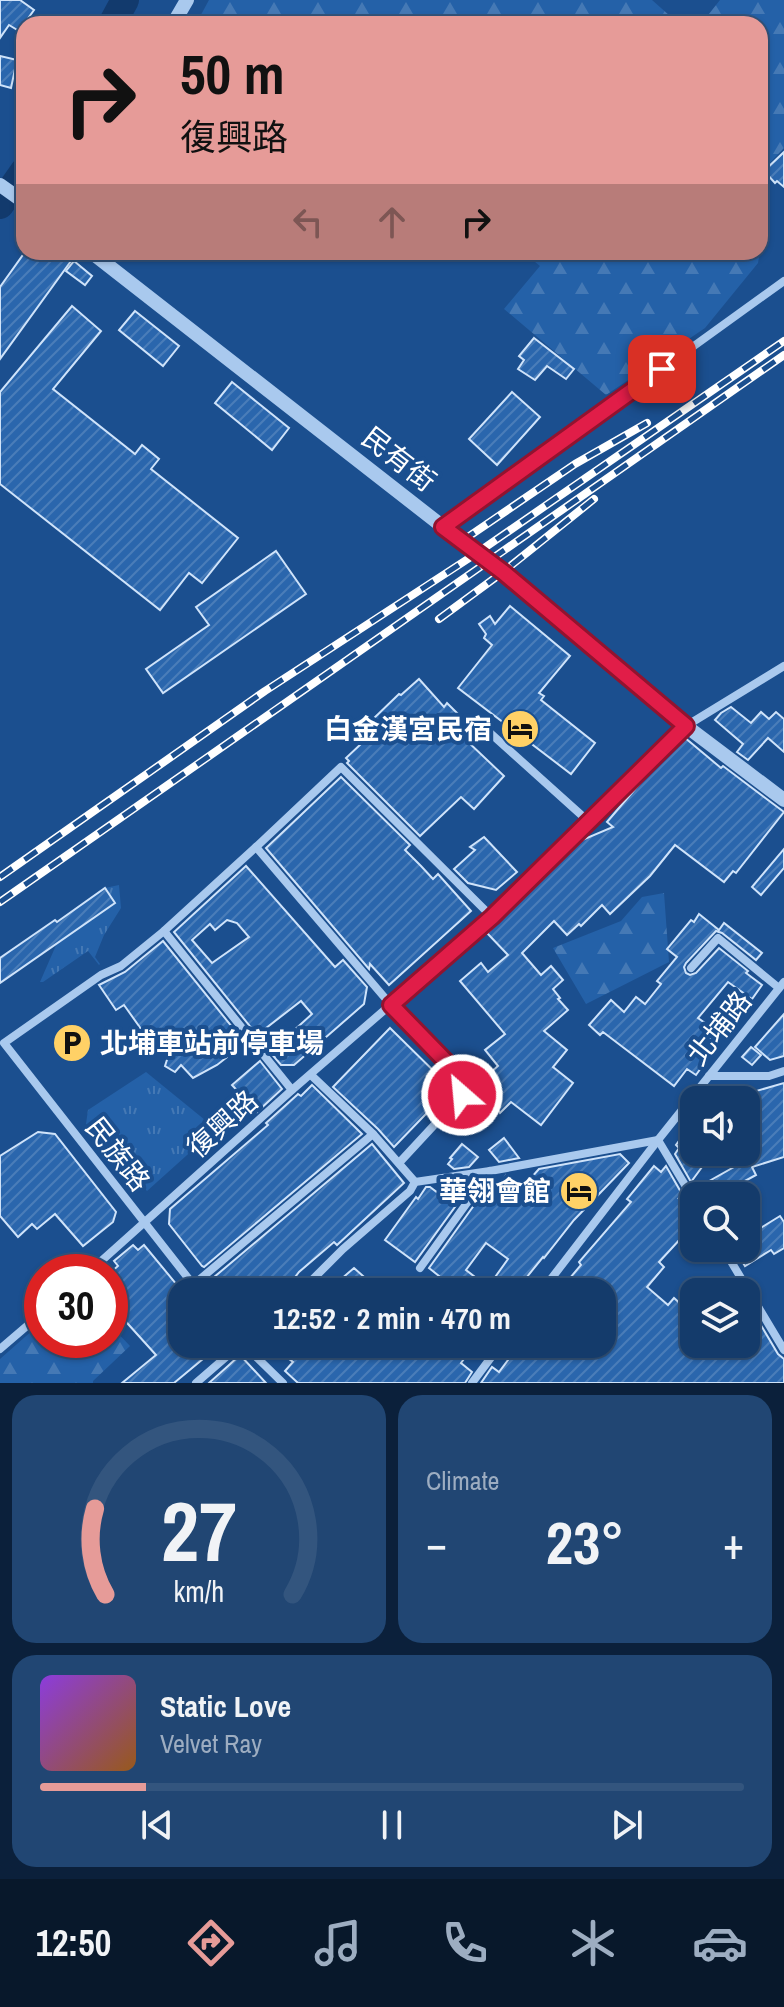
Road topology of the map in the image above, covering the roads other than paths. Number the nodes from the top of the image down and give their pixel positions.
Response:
1 (101, 260) edge
2 (784, 281) edge
3 (443, 527) junction
4 (515, 583) joint
5 (784, 666) edge
6 (479, 723) dead end
7 (686, 726) junction
8 (784, 799) edge
9 (588, 821) junction
10 (256, 847) junction
11 (492, 917) junction
12 (164, 931) junction
13 (691, 968) dead end
14 (781, 985) edge
15 (391, 1005) junction
16 (784, 1071) edge
17 (311, 1075) junction
18 (709, 1076) junction
19 (292, 1090) junction
20 (373, 1134) junction
21 (658, 1140) junction
22 (399, 1163) junction
23 (490, 1171) junction
24 (415, 1182) junction
25 (683, 1182) edge
26 (144, 1224) junction
27 (110, 1254) edge
28 (731, 1262) edge
29 (420, 1268) dead end
30 (187, 1278) edge
31 (209, 1278) edge
32 (315, 1278) edge
33 (552, 1278) edge
34 (24, 1328) edge
35 (0, 1349) edge
36 (784, 1350) edge
37 (225, 1358) edge
38 (257, 1358) edge
39 (491, 1358) edge
40 (196, 1383) edge
41 (283, 1383) edge
42 (472, 1383) edge

1 - 3 street, 民有街
2 - 3 street
3 - 4 street, 民有街
4 - 7 street, 民有街
5 - 7 street, 復興路
6 - 9 street
7 - 8 street, 民有街
7 - 9 street, 復興路
9 - 11 street, 復興路
10 - 11 street
10 - 12 street
10 - 15 street
11 - 15 street, 復興路
12 - 19 street
12 - 26 street, 民族路
13 - 14 street
14 - 18 street, 北埔路
15 - 17 street, 復興路
15 - 22 street
16 - 18 street
17 - 19 street, 復興路
17 - 20 street
18 - 21 street, 北埔路
19 - 26 street, 復興路
20 - 22 street
20 - 31 street
21 - 23 street
21 - 25 street
21 - 33 street, 北埔路
22 - 24 street
23 - 24 street
23 - 29 street
24 - 32 street
26 - 27 street, 復興路
26 - 30 street, 民族路
28 - 36 street
34 - 35 street
37 - 40 street
38 - 41 street
39 - 42 street

